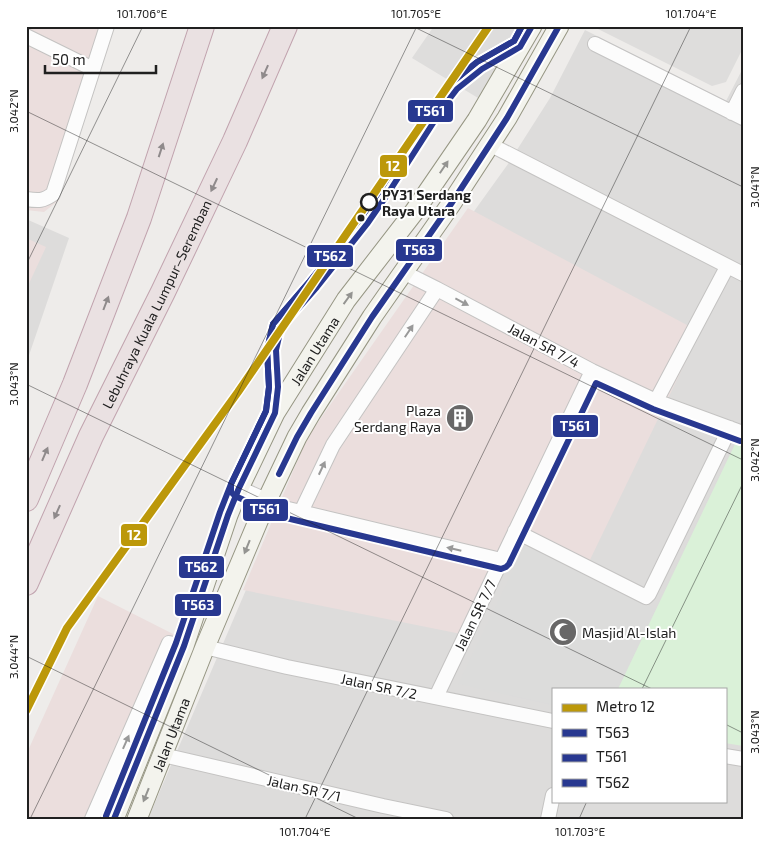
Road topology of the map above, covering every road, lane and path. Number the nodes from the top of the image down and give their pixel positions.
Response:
1 (107, 26) edge
2 (202, 26) edge
3 (285, 26) edge
4 (532, 26) edge
5 (559, 26) edge
6 (26, 36) edge
7 (595, 44) dead end
8 (93, 69) junction
9 (743, 91) edge
10 (737, 115) edge
11 (489, 144) junction
12 (26, 199) edge
13 (728, 267) junction
14 (403, 272) junction
15 (743, 274) edge
16 (437, 289) junction
17 (592, 370) junction
18 (656, 401) junction
19 (736, 430) edge
20 (31, 482) edge
21 (239, 488) junction
22 (26, 499) edge
23 (267, 500) junction
24 (302, 512) junction
25 (515, 531) junction
26 (501, 560) junction
27 (26, 583) edge
28 (177, 644) junction
29 (205, 648) junction
30 (436, 697) junction
31 (552, 721) edge
32 (163, 755) junction
33 (726, 756) edge
34 (743, 759) edge
35 (552, 799) edge
36 (381, 812) edge
37 (92, 819) edge
38 (114, 819) edge
39 (137, 819) edge
40 (446, 819) edge
41 (548, 819) edge

1 - 8 street
20 -> 2 highway
3 -> 27 highway, Lebuhraya Kuala Lumpur–Seremban
21 -> 4 street, Jalan Utama
5 - 11 street, Jalan Utama
6 - 8 street
7 - 10 street
8 - 12 street
9 - 10 street
11 - 13 street
11 - 14 street, Jalan Utama
13 - 15 street
13 - 18 street
14 - 16 street, Jalan SR 7/4
14 - 23 street, Jalan Utama
16 -> 17 street, Jalan SR 7/4
24 -> 16 street
17 - 18 street, Jalan SR 7/4
17 - 25 street, Jalan SR 7/7
18 - 19 street, Jalan SR 7/4
19 - 25 street
20 - 22 highway
21 - 23 street
21 - 28 street, Jalan Utama
23 - 24 street
23 -> 29 street, Jalan Utama
26 -> 24 street
25 - 26 street, Jalan SR 7/7
26 - 30 street, Jalan SR 7/7
37 -> 28 street
28 - 38 street, Jalan Utama
29 - 30 street, Jalan SR 7/2
29 - 32 street, Jalan Utama
30 - 31 street, Jalan SR 7/2
32 - 36 street, Jalan SR 7/1
32 -> 39 street, Jalan Utama
33 - 34 street
35 - 41 street
36 - 40 street, Jalan SR 7/1

